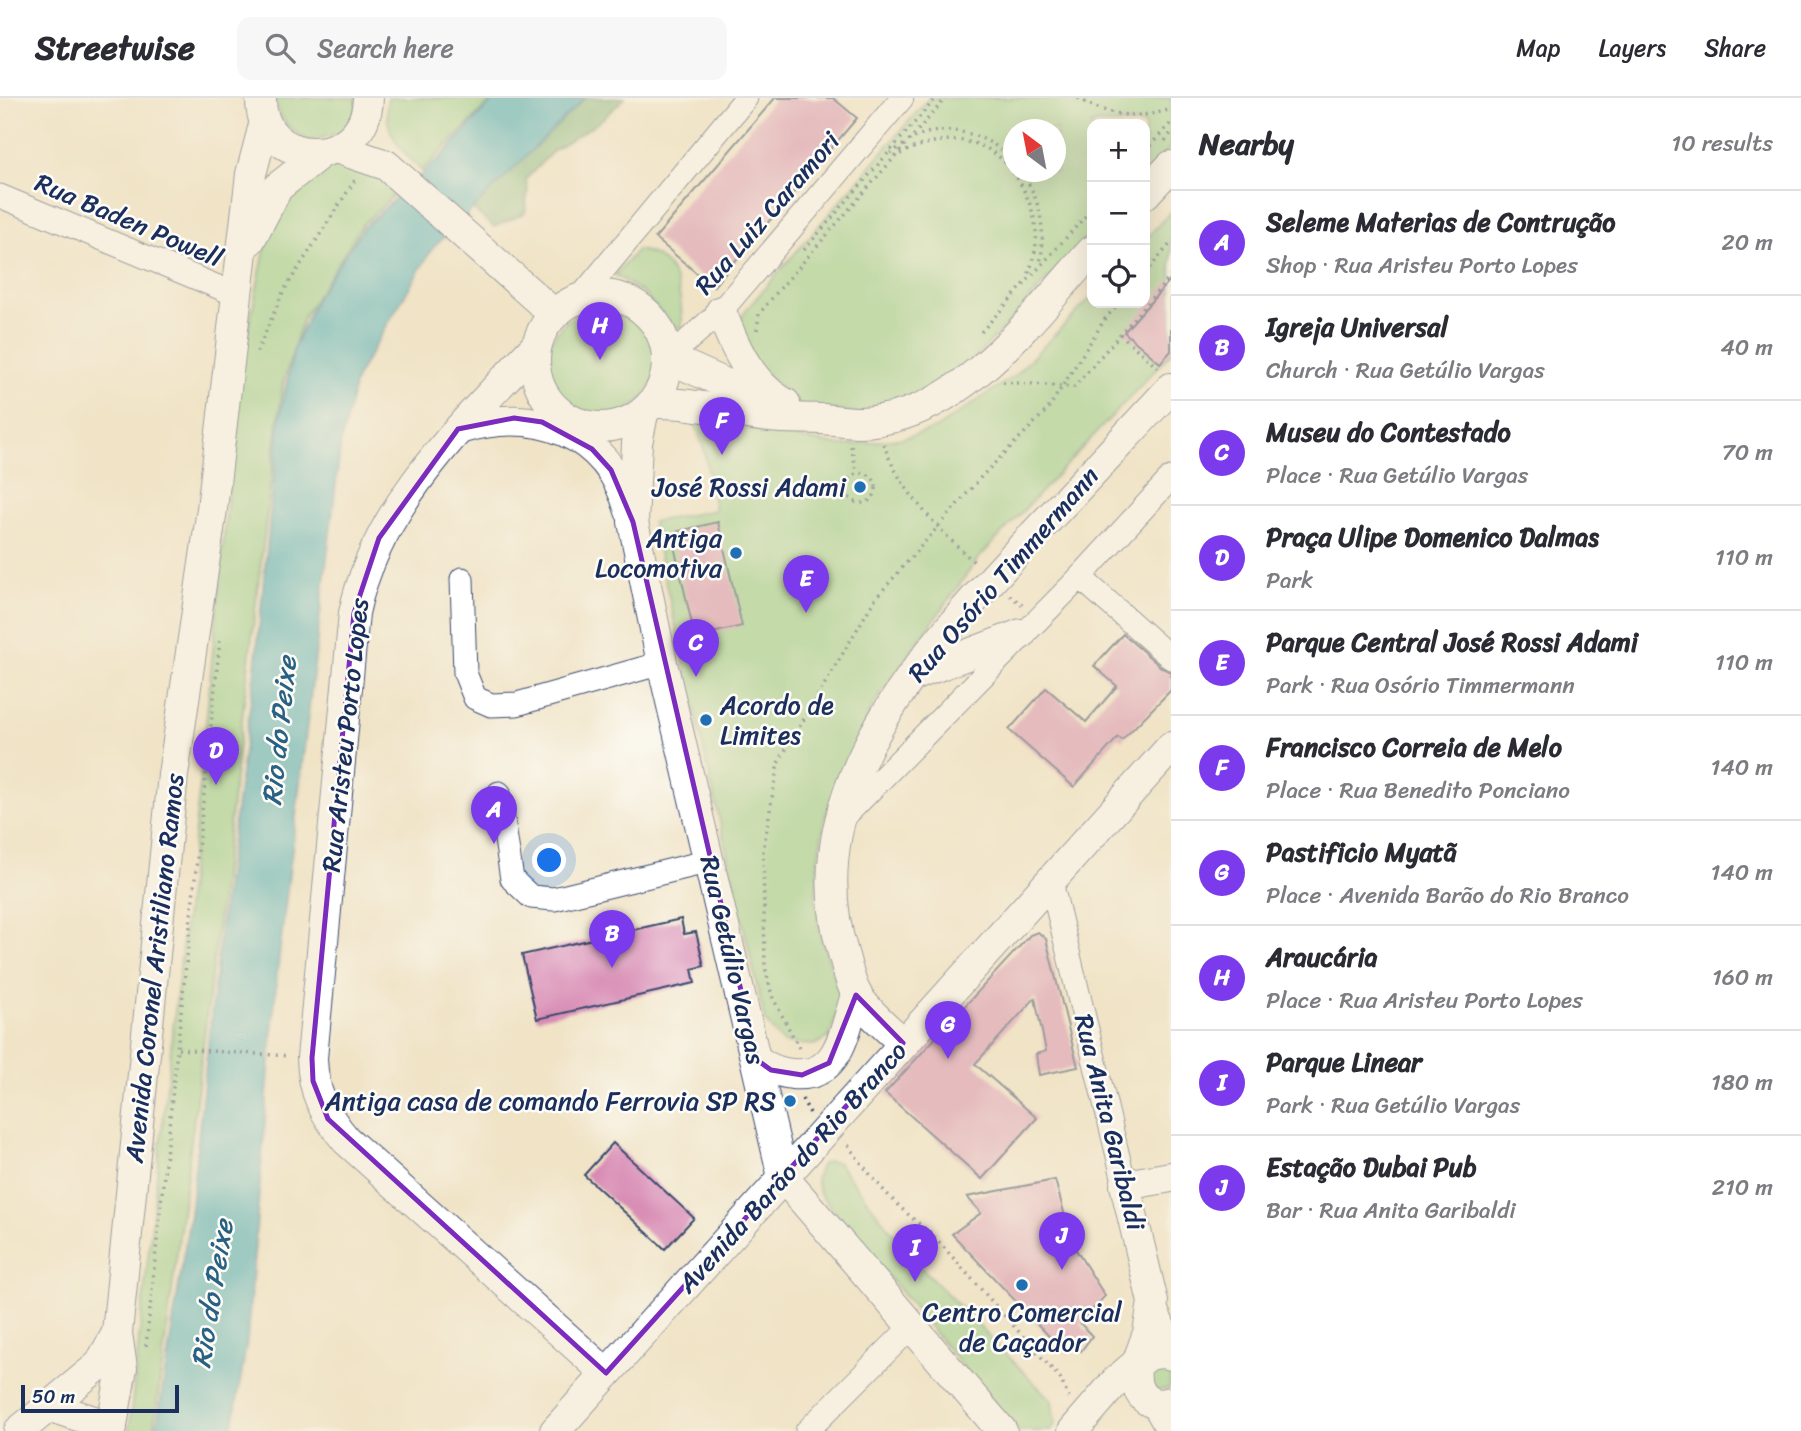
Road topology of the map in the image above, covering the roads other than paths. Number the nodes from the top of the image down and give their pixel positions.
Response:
1 (746, 98) edge
2 (902, 98) edge
3 (367, 103) edge
4 (263, 110) edge
5 (329, 151) junction
6 (1171, 166) edge
7 (385, 167) junction
8 (1150, 189) edge
9 (0, 196) edge
10 (242, 256) junction
11 (1087, 256) edge
12 (237, 295) junction
13 (580, 298) junction
14 (722, 311) junction
15 (554, 314) junction
16 (536, 346) junction
17 (668, 358) junction
18 (1167, 381) edge
19 (784, 403) junction
20 (648, 408) junction
21 (824, 419) junction
22 (458, 429) junction
23 (1171, 478) edge
24 (633, 522) junction
25 (1080, 577) junction
26 (462, 579) dead end
27 (1021, 634) junction
28 (1171, 658) edge
29 (663, 663) junction
30 (909, 677) junction
31 (1171, 747) edge
32 (499, 793) dead end
33 (839, 822) junction
34 (709, 861) junction
35 (1051, 882) junction
36 (856, 995) junction
37 (903, 1043) junction
38 (757, 1060) junction
39 (783, 1177) junction
40 (1171, 1177) edge
41 (1125, 1185) junction
42 (1153, 1302) junction
43 (912, 1326) junction
44 (117, 1333) junction
45 (1170, 1348) edge
46 (1137, 1363) junction
47 (606, 1373) junction
48 (1157, 1402) edge
49 (51, 1407) junction
50 (1076, 1427) edge
51 (111, 1429) edge
52 (19, 1431) edge
53 (555, 1431) edge
54 (807, 1431) edge
55 (1002, 1431) edge
56 (1168, 1431) edge

1 - 13 street
2 - 14 street, Rua Luiz Caramori
3 - 5 main road, Avenida Coronel Aristiliano Ramos
3 - 7 main road
4 - 5 main road
4 - 10 main road, Avenida Coronel Aristiliano Ramos
5 - 7 main road
5 - 10 main road, Avenida Coronel Aristiliano Ramos
6 - 8 main road
7 - 15 main road
9 - 12 street, Rua Baden Powell
10 - 12 main road, Avenida Coronel Aristiliano Ramos
11 - 21 main road
12 - 44 main road, Avenida Coronel Aristiliano Ramos
13 - 15 main road
13 - 17 main road
14 - 17 street, Rua Luiz Caramori
14 - 19 main road
15 - 16 main road
16 - 20 main road
16 - 22 main road, Rua Aristeu Porto Lopes
17 - 19 main road
17 - 20 main road
18 - 30 main road, Rua Osório Timmermann
19 - 21 main road
20 - 21 main road
20 - 24 main road, Rua Getúlio Vargas
22 - 24 main road
22 - 47 main road, Rua Aristeu Porto Lopes
23 - 25 street
24 - 29 main road, Rua Getúlio Vargas
25 - 27 street
25 - 28 street
26 - 29 street
27 - 30 main road
27 - 33 street
29 - 34 main road, Rua Getúlio Vargas
30 - 33 main road, Rua Osório Timmermann
31 - 35 main road, Avenida Barão do Rio Branco
32 - 34 street
33 - 36 main road, Rua Osório Timmermann
34 - 38 main road, Rua Getúlio Vargas
35 - 37 main road, Avenida Barão do Rio Branco
35 - 41 street, Rua Anita Garibaldi
36 - 37 main road, Rua Osório Timmermann
36 - 38 main road
37 - 39 main road, Avenida Barão do Rio Branco
38 - 39 main road, Rua Getúlio Vargas
39 - 43 main road, Rua Getúlio Vargas
39 - 47 main road, Avenida Barão do Rio Branco
40 - 41 main road
41 - 42 main road, Rua Anita Garibaldi
42 - 45 street
42 - 46 main road, Rua Anita Garibaldi
43 - 54 street
43 - 55 main road, Rua Getúlio Vargas
44 - 49 main road
44 - 51 main road, Avenida Coronel Aristiliano Ramos
45 - 46 main road
46 - 48 main road
46 - 50 main road
47 - 53 main road, Avenida Barão do Rio Branco
48 - 50 main road
48 - 56 street
49 - 51 main road
49 - 52 main road

